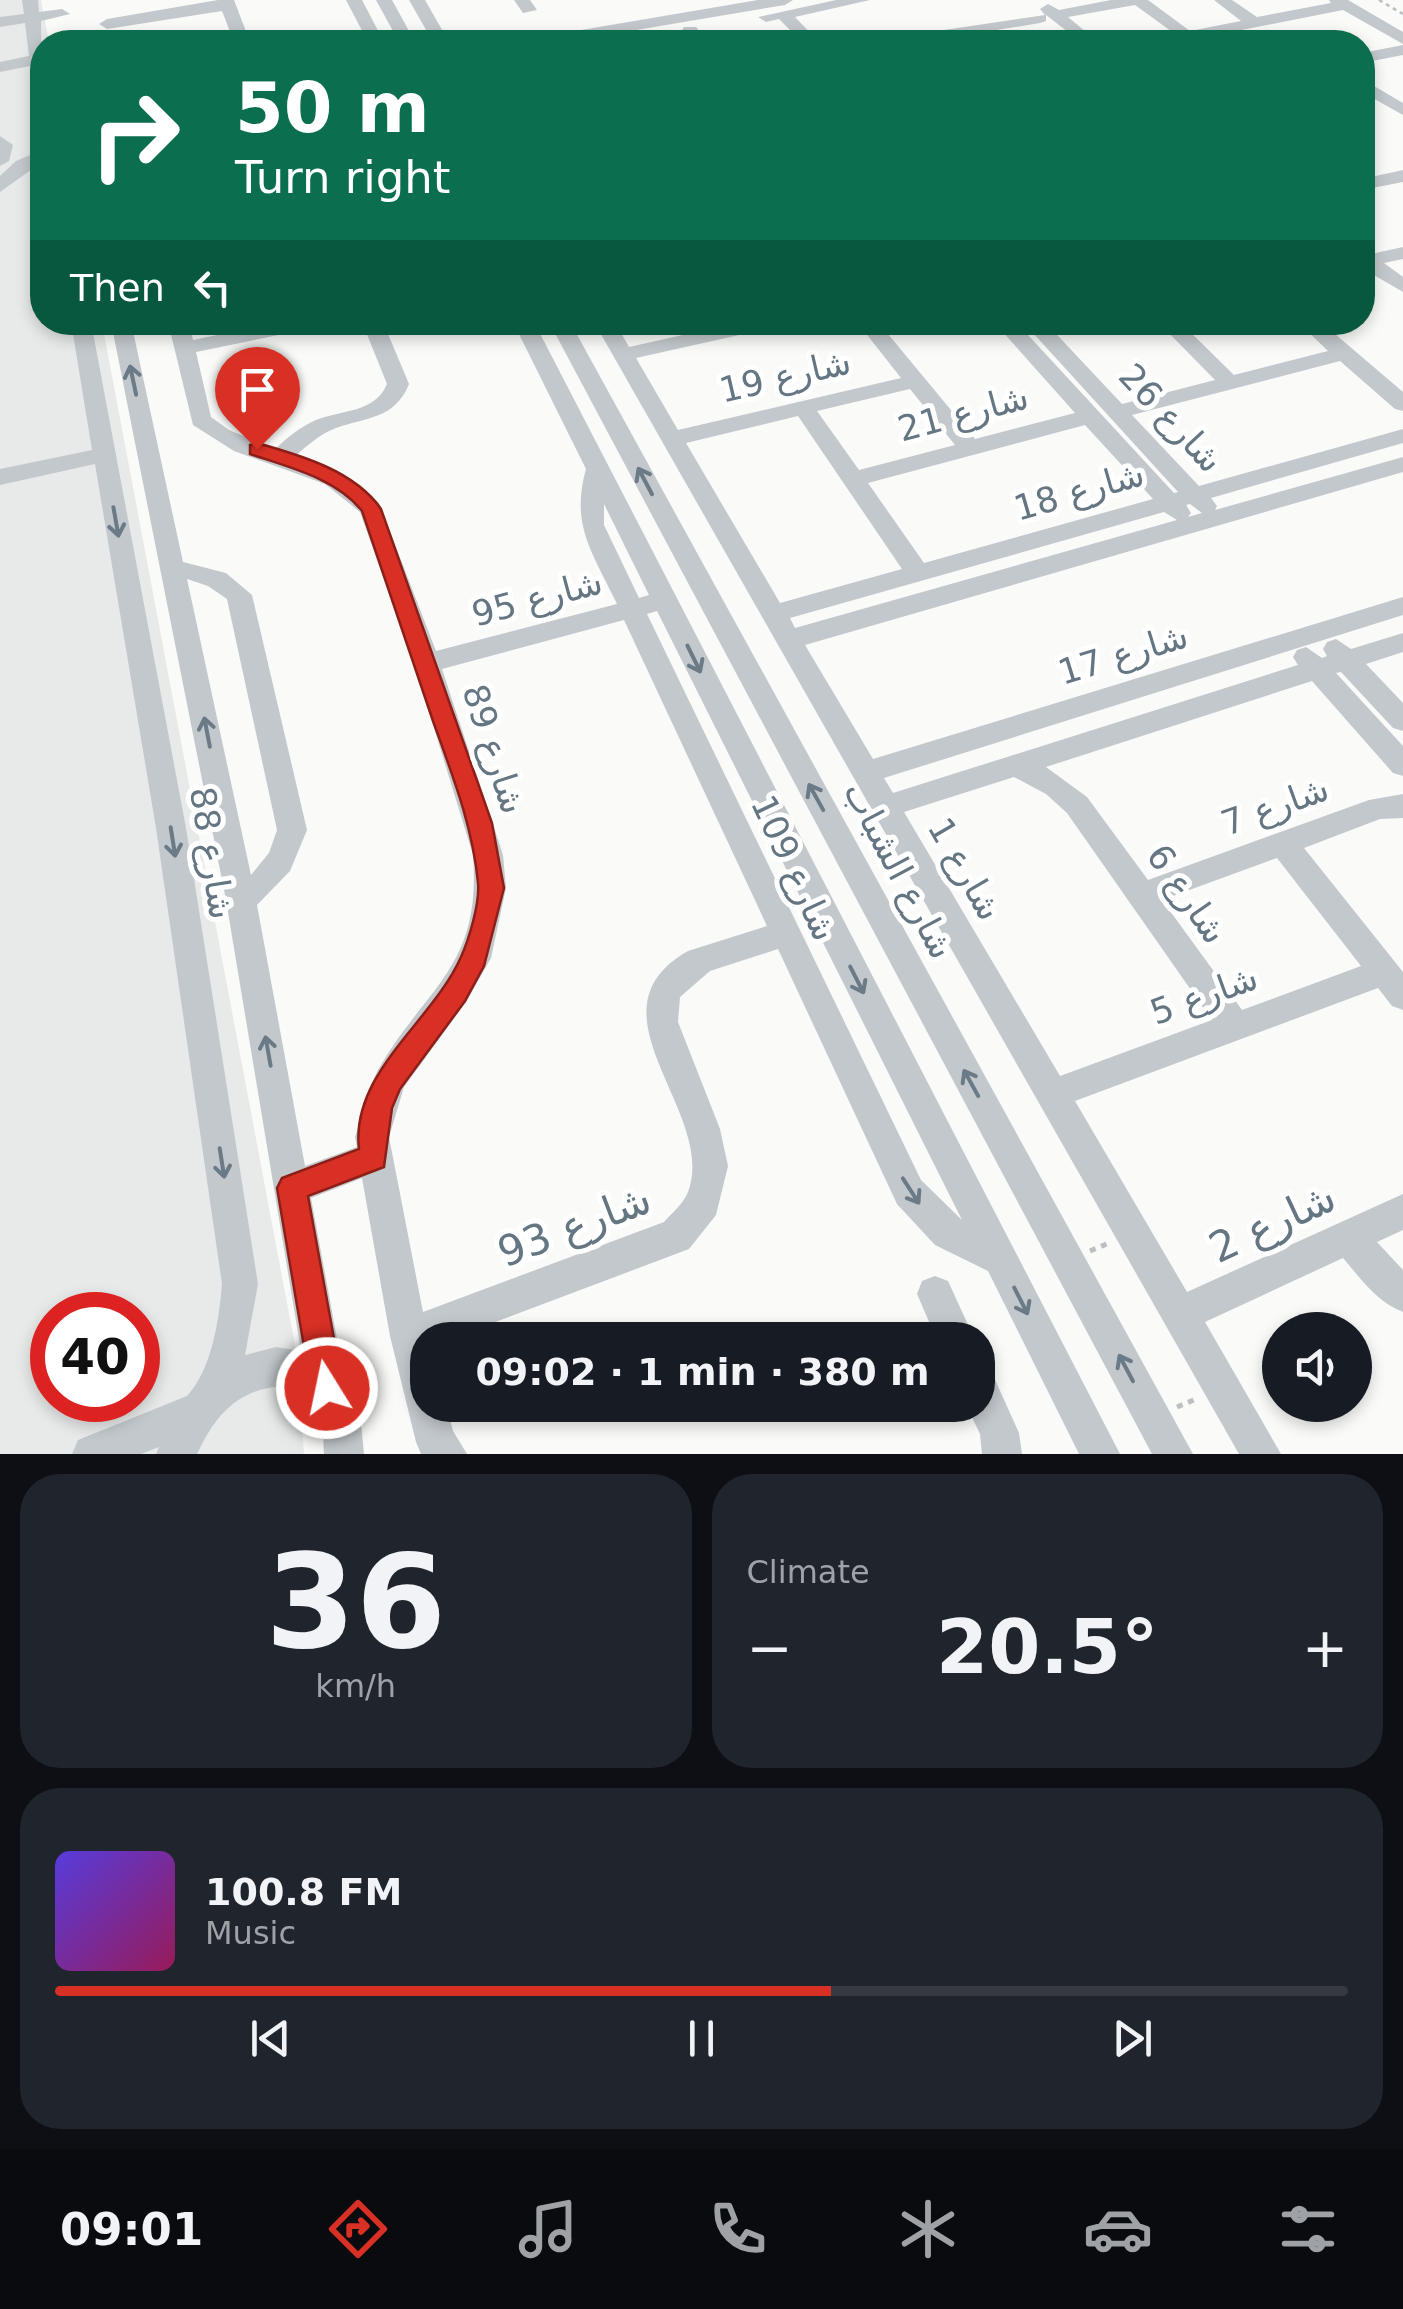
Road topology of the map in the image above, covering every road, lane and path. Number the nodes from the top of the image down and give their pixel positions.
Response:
1 (30, 0) edge
2 (354, 0) edge
3 (384, 0) edge
4 (439, 0) edge
5 (672, 0) edge
6 (862, 0) edge
7 (1018, 0) edge
8 (1037, 0) edge
9 (1137, 0) edge
10 (1222, 0) edge
11 (1368, 0) edge
12 (1379, 0) edge
13 (1341, 2) edge
14 (227, 3) edge
15 (421, 7) edge
16 (784, 7) edge
17 (62, 14) edge
18 (1047, 16) junction
19 (1403, 17) edge
20 (0, 22) edge
21 (1254, 23) junction
22 (34, 24) junction
23 (35, 30) edge
24 (108, 30) edge
25 (237, 30) edge
26 (370, 30) edge
27 (400, 30) edge
28 (435, 30) edge
29 (691, 30) edge
30 (802, 30) edge
31 (991, 30) edge
32 (1059, 30) edge
33 (1070, 30) edge
34 (1179, 30) edge
35 (1226, 30) edge
36 (0, 34) edge
37 (1403, 39) edge
38 (1403, 50) edge
39 (1375, 55) edge
40 (30, 61) edge
41 (0, 67) edge
42 (0, 141) edge
43 (0, 161) edge
44 (30, 161) edge
45 (1403, 162) edge
46 (1375, 168) edge
47 (1403, 176) edge
48 (1375, 183) edge
49 (0, 186) edge
50 (1403, 253) edge
51 (1375, 260) edge
52 (1375, 268) edge
53 (1403, 286) edge
54 (83, 335) edge
55 (124, 335) edge
56 (182, 335) edge
57 (377, 335) edge
58 (530, 335) edge
59 (565, 335) edge
60 (611, 335) edge
61 (708, 335) edge
62 (878, 335) edge
63 (1016, 335) edge
64 (1045, 335) edge
65 (1181, 335) edge
66 (1323, 335) edge
67 (1344, 353) junction
68 (623, 355) junction
69 (915, 381) junction
70 (1230, 382) junction
71 (1403, 404) edge
72 (804, 408) junction
73 (1117, 412) junction
74 (1090, 416) junction
75 (1403, 436) edge
76 (672, 439) junction
77 (970, 448) junction
78 (281, 457) junction
79 (151, 460) junction
80 (106, 464) junction
81 (1403, 464) edge
82 (598, 467) junction
83 (0, 477) edge
84 (853, 478) junction
85 (1195, 495) junction
86 (1170, 502) junction
87 (1217, 518) junction
88 (1191, 525) junction
89 (679, 544) junction
90 (643, 554) junction
91 (174, 569) junction
92 (918, 573) junction
93 (664, 600) junction
94 (1403, 606) edge
95 (632, 609) junction
96 (781, 627) junction
97 (1320, 632) junction
98 (1292, 641) junction
99 (1403, 642) edge
100 (1346, 660) junction
101 (427, 663) junction
102 (1317, 670) junction
103 (1403, 721) edge
104 (1083, 744) junction
105 (1401, 762) edge
106 (1014, 766) junction
107 (865, 772) junction
108 (1078, 806) junction
109 (1391, 807) edge
110 (886, 808) junction
111 (1282, 843) junction
112 (1141, 895) junction
113 (241, 900) junction
114 (784, 934) junction
115 (1394, 984) edge
116 (1235, 1026) junction
117 (1052, 1094) junction
118 (374, 1158) junction
119 (292, 1188) junction
120 (1403, 1212) edge
121 (1348, 1236) junction
122 (999, 1258) junction
123 (935, 1294) dead end
124 (1403, 1294) edge
125 (1180, 1314) junction
126 (948, 1322) edge
127 (409, 1336) junction
128 (327, 1388) junction
129 (202, 1404) junction
130 (995, 1421) edge
131 (1008, 1447) edge
132 (92, 1454) edge
133 (176, 1454) edge
134 (344, 1454) edge
135 (447, 1454) edge
136 (1100, 1454) edge
137 (1173, 1454) edge
138 (1261, 1454) edge

1 - 22 street
2 - 26 street
3 - 27 street
4 - 15 street
5 - 29 street
6 - 16 street
7 - 18 street
8 - 18 street
9 - 18 street
9 - 34 street
10 - 21 street
11 - 19 street
12 - 19 path
13 - 21 street
13 - 37 street
14 - 24 street
14 - 25 street
15 - 28 street
16 - 29 street
16 - 30 street
17 - 22 street
18 - 31 street
18 - 32 street
18 - 33 street
20 - 22 street
21 - 35 street
22 - 23 street
22 - 36 street
38 - 39 street
40 - 41 street
42 - 43 street
44 - 49 street
45 - 46 street
47 - 48 street
50 - 51 street
52 - 53 street
54 - 80 street, شارع 88
79 -> 55 street, شارع 88
56 - 78 street, شارع 89
57 - 78 street
58 - 82 street
89 -> 59 street, شارع الشباب
60 - 68 street, شارع 1
61 - 68 street
62 - 69 street
63 - 74 street, شارع 26
64 - 73 street, شارع 26
65 - 70 street
66 - 67 street
67 - 70 street
67 - 71 street
68 - 76 street, شارع 1
69 - 72 street, شارع 19
69 - 77 street
70 - 73 street
72 - 76 street, شارع 19
72 - 84 street
73 - 85 street, شارع 26
74 - 77 street, شارع 21
74 - 86 street, شارع 26
75 - 85 street, شارع 18
76 - 96 street, شارع 1
77 - 84 street, شارع 21
78 - 101 street, شارع 89
79 - 80 street
79 - 91 street, شارع 88
80 - 83 street
80 -> 129 street, شارع 88
81 - 87 street, شارع 18
82 - 90 street
82 - 95 street, شارع 109
84 - 92 street
85 - 86 street, شارع 18
85 - 87 street, شارع 26
86 - 88 street, شارع 26
86 - 92 street, شارع 18
87 - 88 street, شارع 18
88 - 96 street, شارع 18
89 - 90 street
137 -> 89 street, شارع الشباب
90 - 93 street
113 -> 91 street, شارع 88
91 - 113 street
92 - 96 street, شارع 18
93 - 95 street, شارع 95
93 -> 122 street
94 - 97 street, شارع 17
95 - 101 street, شارع 95
95 - 114 street, شارع 109
96 - 107 street, شارع 1
97 - 98 street, شارع 17
97 - 100 street
98 - 102 street
98 - 107 street, شارع 17
99 - 100 street, شارع 17
100 - 102 street, شارع 17
100 - 103 street
101 - 118 street, شارع 89
102 - 104 street, شارع 17
102 - 105 street
104 - 106 street, شارع 17
104 - 108 street
105 - 109 street, شارع 7
106 - 108 street, شارع 6
106 - 110 street, شارع 17
107 - 110 street, شارع 1
108 - 112 street, شارع 6
109 - 111 street, شارع 7
110 - 117 street, شارع 1
111 - 112 street, شارع 7
111 - 115 street
112 - 116 street, شارع 6
119 -> 113 street, شارع 88
114 -> 122 street, شارع 109
114 - 127 street, شارع 93
115 - 116 street, شارع 5
116 - 117 street, شارع 5
117 - 125 street, شارع 1
118 - 119 street
118 - 127 street, شارع 89
119 - 128 street, شارع 88
120 - 121 street, شارع 2
121 - 124 street
121 - 125 street, شارع 2
122 -> 136 street
123 - 126 street
125 - 138 street, شارع 1
127 - 135 street, شارع 89
128 - 129 street
128 - 134 street, شارع 88
129 - 132 street
129 - 133 street, شارع 88
130 - 131 street

